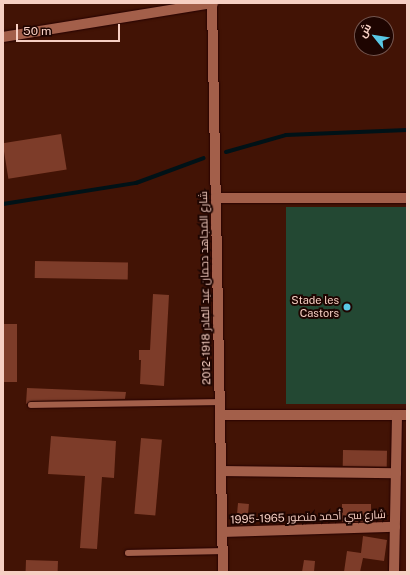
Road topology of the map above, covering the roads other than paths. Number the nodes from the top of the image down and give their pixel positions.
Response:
1 (212, 3) edge
2 (3, 37) edge
3 (216, 198) junction
4 (407, 198) edge
5 (220, 402) junction
6 (31, 404) dead end
7 (220, 415) junction
8 (402, 415) edge
9 (221, 471) junction
10 (396, 473) junction
11 (395, 527) junction
12 (222, 532) junction
13 (223, 550) junction
14 (128, 553) dead end
15 (223, 572) edge
16 (394, 572) edge

1 - 2 street
1 - 3 street, شارع المجاهد دحمان عبد القادر 1918-2012
3 - 4 street
3 - 5 street, شارع المجاهد دحمان عبد القادر 1918-2012
5 - 6 lane
5 - 7 street, شارع المجاهد دحمان عبد القادر 1918-2012
7 - 8 street
7 - 9 street, شارع المجاهد دحمان عبد القادر 1918-2012
8 - 10 street
9 - 10 street
9 - 12 street, شارع المجاهد دحمان عبد القادر 1918-2012
10 - 11 street
11 - 12 street, شارع سي أحمد منصور 1965-1995
11 - 16 street
12 - 13 street, شارع المجاهد دحمان عبد القادر 1918-2012
13 - 14 lane
13 - 15 street, شارع المجاهد دحمان عبد القادر 1918-2012

